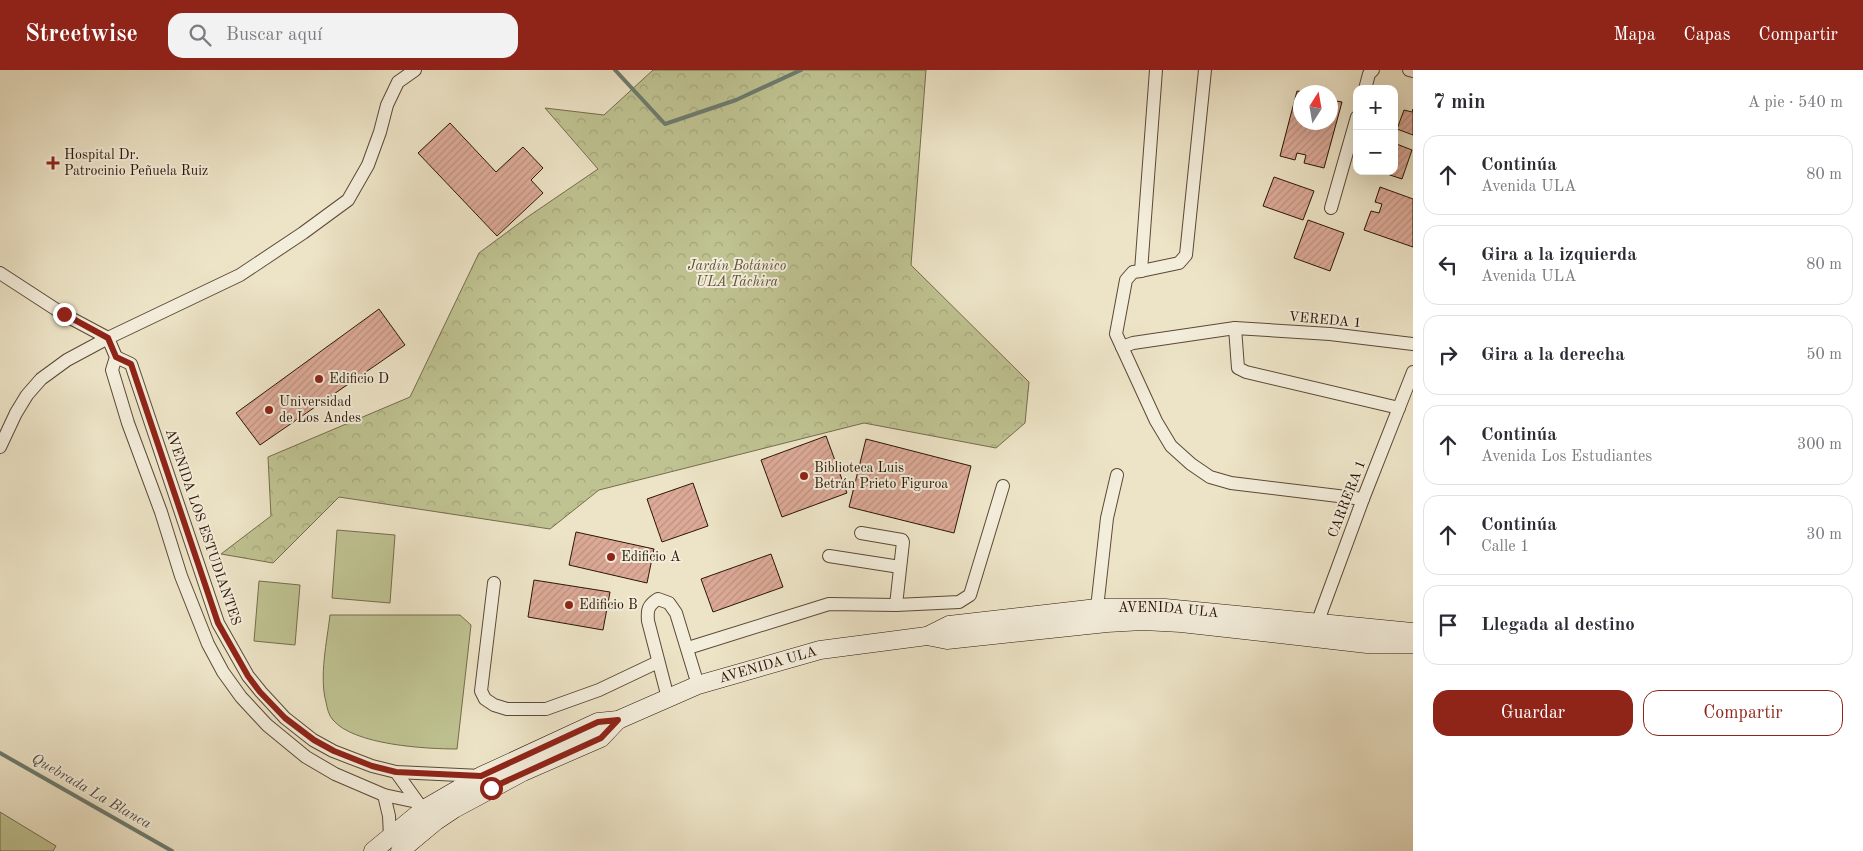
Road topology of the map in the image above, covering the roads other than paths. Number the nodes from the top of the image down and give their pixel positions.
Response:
1 (415, 70) edge
2 (1156, 70) edge
3 (1205, 70) edge
4 (1373, 70) edge
5 (1409, 70) edge
6 (1413, 71) edge
7 (1366, 85) edge
8 (1353, 130) edge
9 (1331, 208) dead end
10 (1141, 271) junction
11 (0, 273) edge
12 (1235, 328) junction
13 (108, 338) junction
14 (1413, 344) edge
15 (1122, 347) junction
16 (116, 357) junction
17 (1413, 372) edge
18 (1399, 408) junction
19 (0, 447) edge
20 (1116, 475) dead end
21 (1003, 486) dead end
22 (1363, 499) junction
23 (861, 533) dead end
24 (829, 556) dead end
25 (900, 568) junction
26 (494, 583) dead end
27 (896, 605) junction
28 (1097, 608) junction
29 (1315, 630) junction
30 (1413, 632) edge
31 (926, 636) junction
32 (1413, 644) edge
33 (688, 648) junction
34 (658, 662) junction
35 (698, 685) junction
36 (668, 698) junction
37 (618, 720) junction
38 (396, 772) junction
39 (481, 776) junction
40 (384, 795) junction
41 (426, 811) junction
42 (395, 844) edge
43 (373, 851) edge

1 - 13 street
2 - 10 street
3 - 10 street
4 - 7 street
5 - 6 street
8 - 9 street
10 - 15 street
11 - 13 street
12 - 14 street, VEREDA 1
12 - 15 street, VEREDA 1
12 - 18 street
13 - 16 street, AVENIDA LOS ESTUDIANTES
13 - 19 street
15 - 22 street
16 - 38 street, AVENIDA LOS ESTUDIANTES
16 - 40 street, AVENIDA LOS ESTUDIANTES
17 - 18 street, CARRERA 1
18 - 22 street, CARRERA 1
20 - 28 street
21 - 27 street
22 - 29 street, CARRERA 1
23 - 25 street
24 - 25 street
25 - 27 street
26 - 34 street
27 - 33 street
28 - 29 street, AVENIDA ULA
28 - 31 street, AVENIDA ULA
29 - 30 street, AVENIDA ULA
29 - 31 street, AVENIDA ULA
29 - 32 street, AVENIDA ULA
31 - 35 street, AVENIDA ULA
33 - 34 street
33 - 35 street
34 - 36 street
35 - 36 street, AVENIDA ULA
36 - 37 street, AVENIDA ULA
37 - 39 street, AVENIDA ULA
37 - 41 street, AVENIDA ULA
38 - 39 street, AVENIDA LOS ESTUDIANTES
38 - 41 street
39 - 41 street, AVENIDA ULA
40 - 41 street, AVENIDA LOS ESTUDIANTES
40 - 42 street
41 - 42 street, AVENIDA ULA
42 - 43 street, AVENIDA ULA

